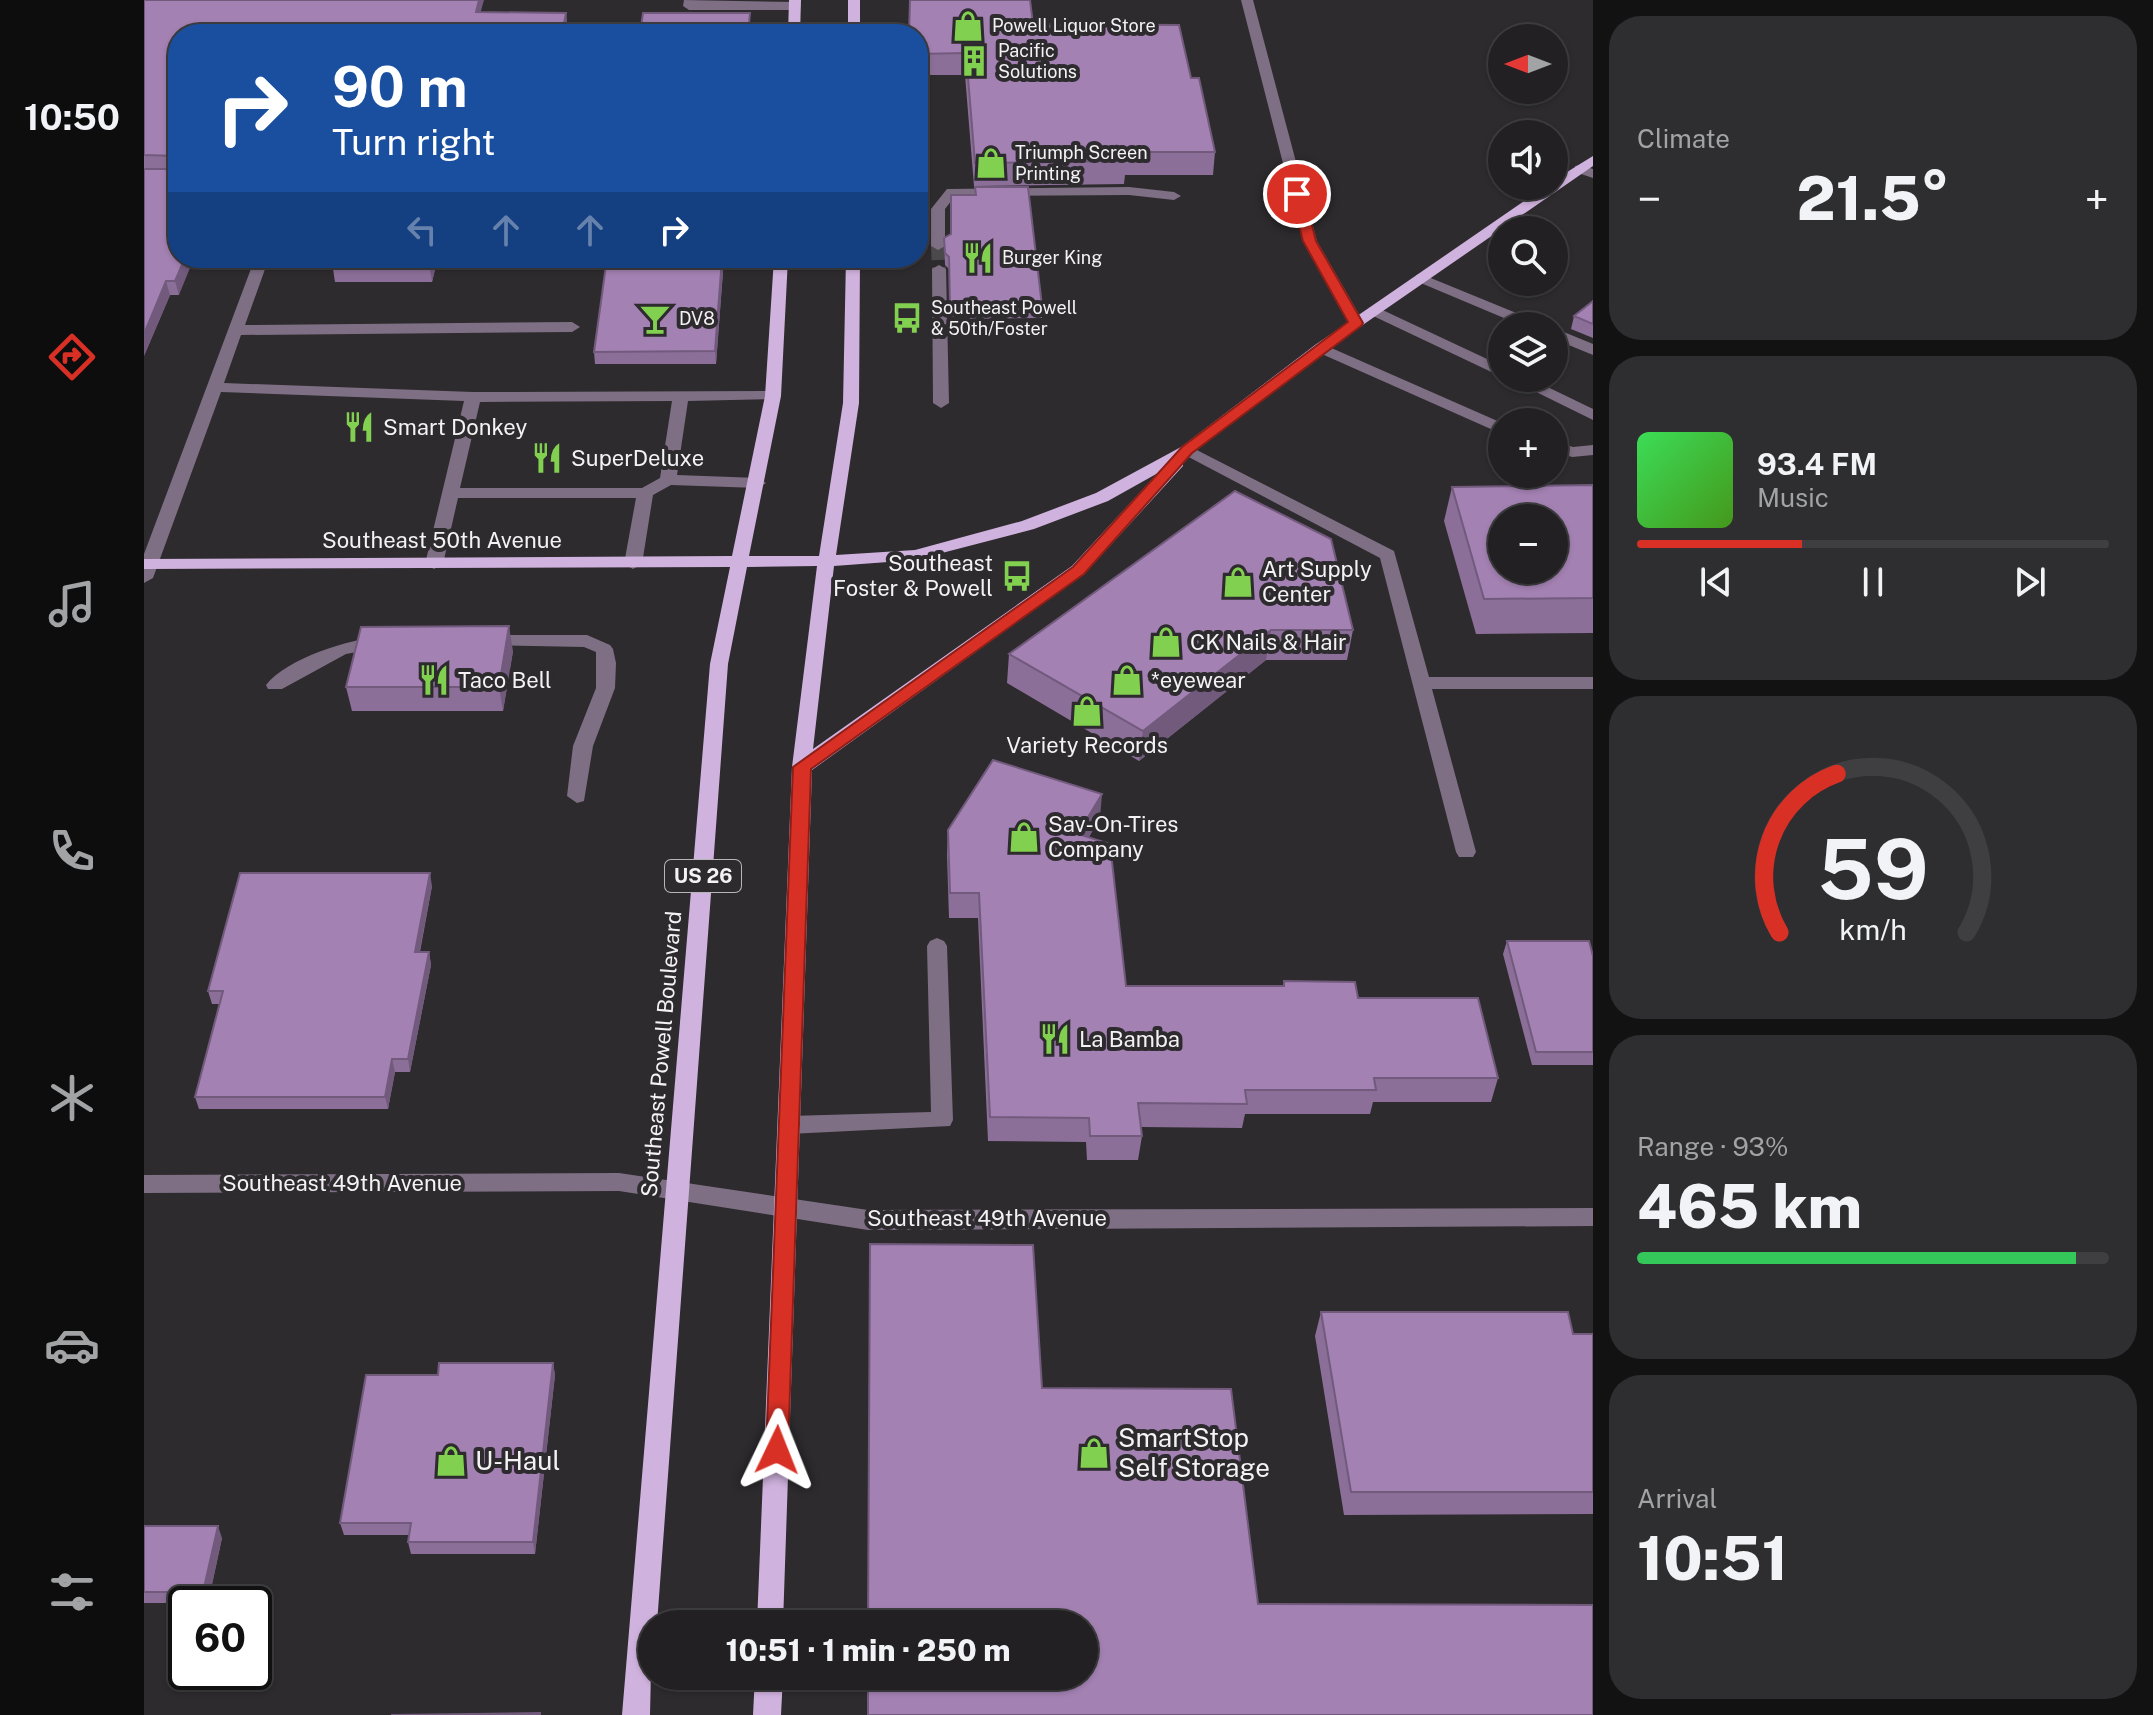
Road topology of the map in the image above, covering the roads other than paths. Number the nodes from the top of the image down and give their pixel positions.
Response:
1 (690, 0) edge
2 (854, 0) edge
3 (1247, 0) edge
4 (795, 3) edge
5 (794, 24) edge
6 (854, 24) edge
7 (1589, 168) edge
8 (1174, 196) dead end
9 (938, 246) tunnel mouth
10 (258, 268) edge
11 (780, 268) edge
12 (853, 268) edge
13 (939, 269) tunnel mouth
14 (1421, 278) junction
15 (1374, 311) junction
16 (1502, 312) edge
17 (1356, 323) junction
18 (572, 327) dead end
19 (235, 330) junction
20 (1568, 339) edge
21 (1320, 348) junction
22 (1593, 350) edge
23 (1488, 365) edge
24 (215, 387) junction
25 (1545, 392) edge
26 (773, 396) junction
27 (473, 397) junction
28 (681, 397) junction
29 (941, 403) dead end
30 (1593, 415) edge
31 (1488, 423) edge
32 (1187, 450) junction
33 (1593, 450) edge
34 (1568, 451) edge
35 (668, 480) junction
36 (758, 483) junction
37 (452, 493) junction
38 (645, 493) junction
39 (827, 561) junction
40 (740, 563) junction
41 (434, 564) junction
42 (633, 564) junction
43 (146, 569) edge
44 (407, 642) edge
45 (468, 642) edge
46 (1421, 683) junction
47 (1593, 683) edge
48 (275, 685) dead end
49 (802, 767) junction
50 (577, 796) dead end
51 (1466, 852) dead end
52 (937, 946) dead end
53 (789, 1125) junction
54 (144, 1184) edge
55 (678, 1191) junction
56 (786, 1207) junction
57 (1593, 1217) edge
58 (771, 1610) edge
59 (768, 1690) edge
60 (636, 1715) edge
61 (767, 1715) edge

1 - 4 street
2 - 6 main road
3 - 17 street
4 - 5 main road
7 - 14 main road
8 - 9 street
10 - 19 street
11 - 26 main road, Southeast Powell Boulevard / US 26
12 - 39 main road
13 - 29 street
14 - 15 main road
14 - 16 street
15 - 17 main road
15 - 23 street
17 - 21 main road
18 - 19 street
19 - 24 street
20 - 22 street
21 - 31 street
21 - 32 main road
24 - 27 street
24 - 43 street
25 - 30 street
26 - 28 street
26 - 36 main road, Southeast Powell Boulevard / US 26
27 - 28 street
27 - 37 street
28 - 35 street
32 - 39 main road, Southeast 50th Avenue
32 - 46 street
32 - 49 main road
33 - 34 street
35 - 36 street
35 - 38 street
36 - 40 main road, Southeast Powell Boulevard / US 26
37 - 38 street
37 - 41 street
38 - 42 street
39 - 40 main road, Southeast 50th Avenue
39 - 49 main road
40 - 42 main road, Southeast 50th Avenue
40 - 55 main road, Southeast Powell Boulevard / US 26
41 - 42 main road, Southeast 50th Avenue
41 - 43 main road, Southeast 50th Avenue
44 - 48 street
45 - 50 street
46 - 47 street
46 - 51 street
49 - 53 main road
52 - 53 street
53 - 56 main road
54 - 55 street, Southeast 49th Avenue
55 - 56 street, Southeast 49th Avenue
55 - 60 main road, Southeast Powell Boulevard / US 26
56 - 57 street, Southeast 49th Avenue
56 - 58 main road
59 - 61 main road

